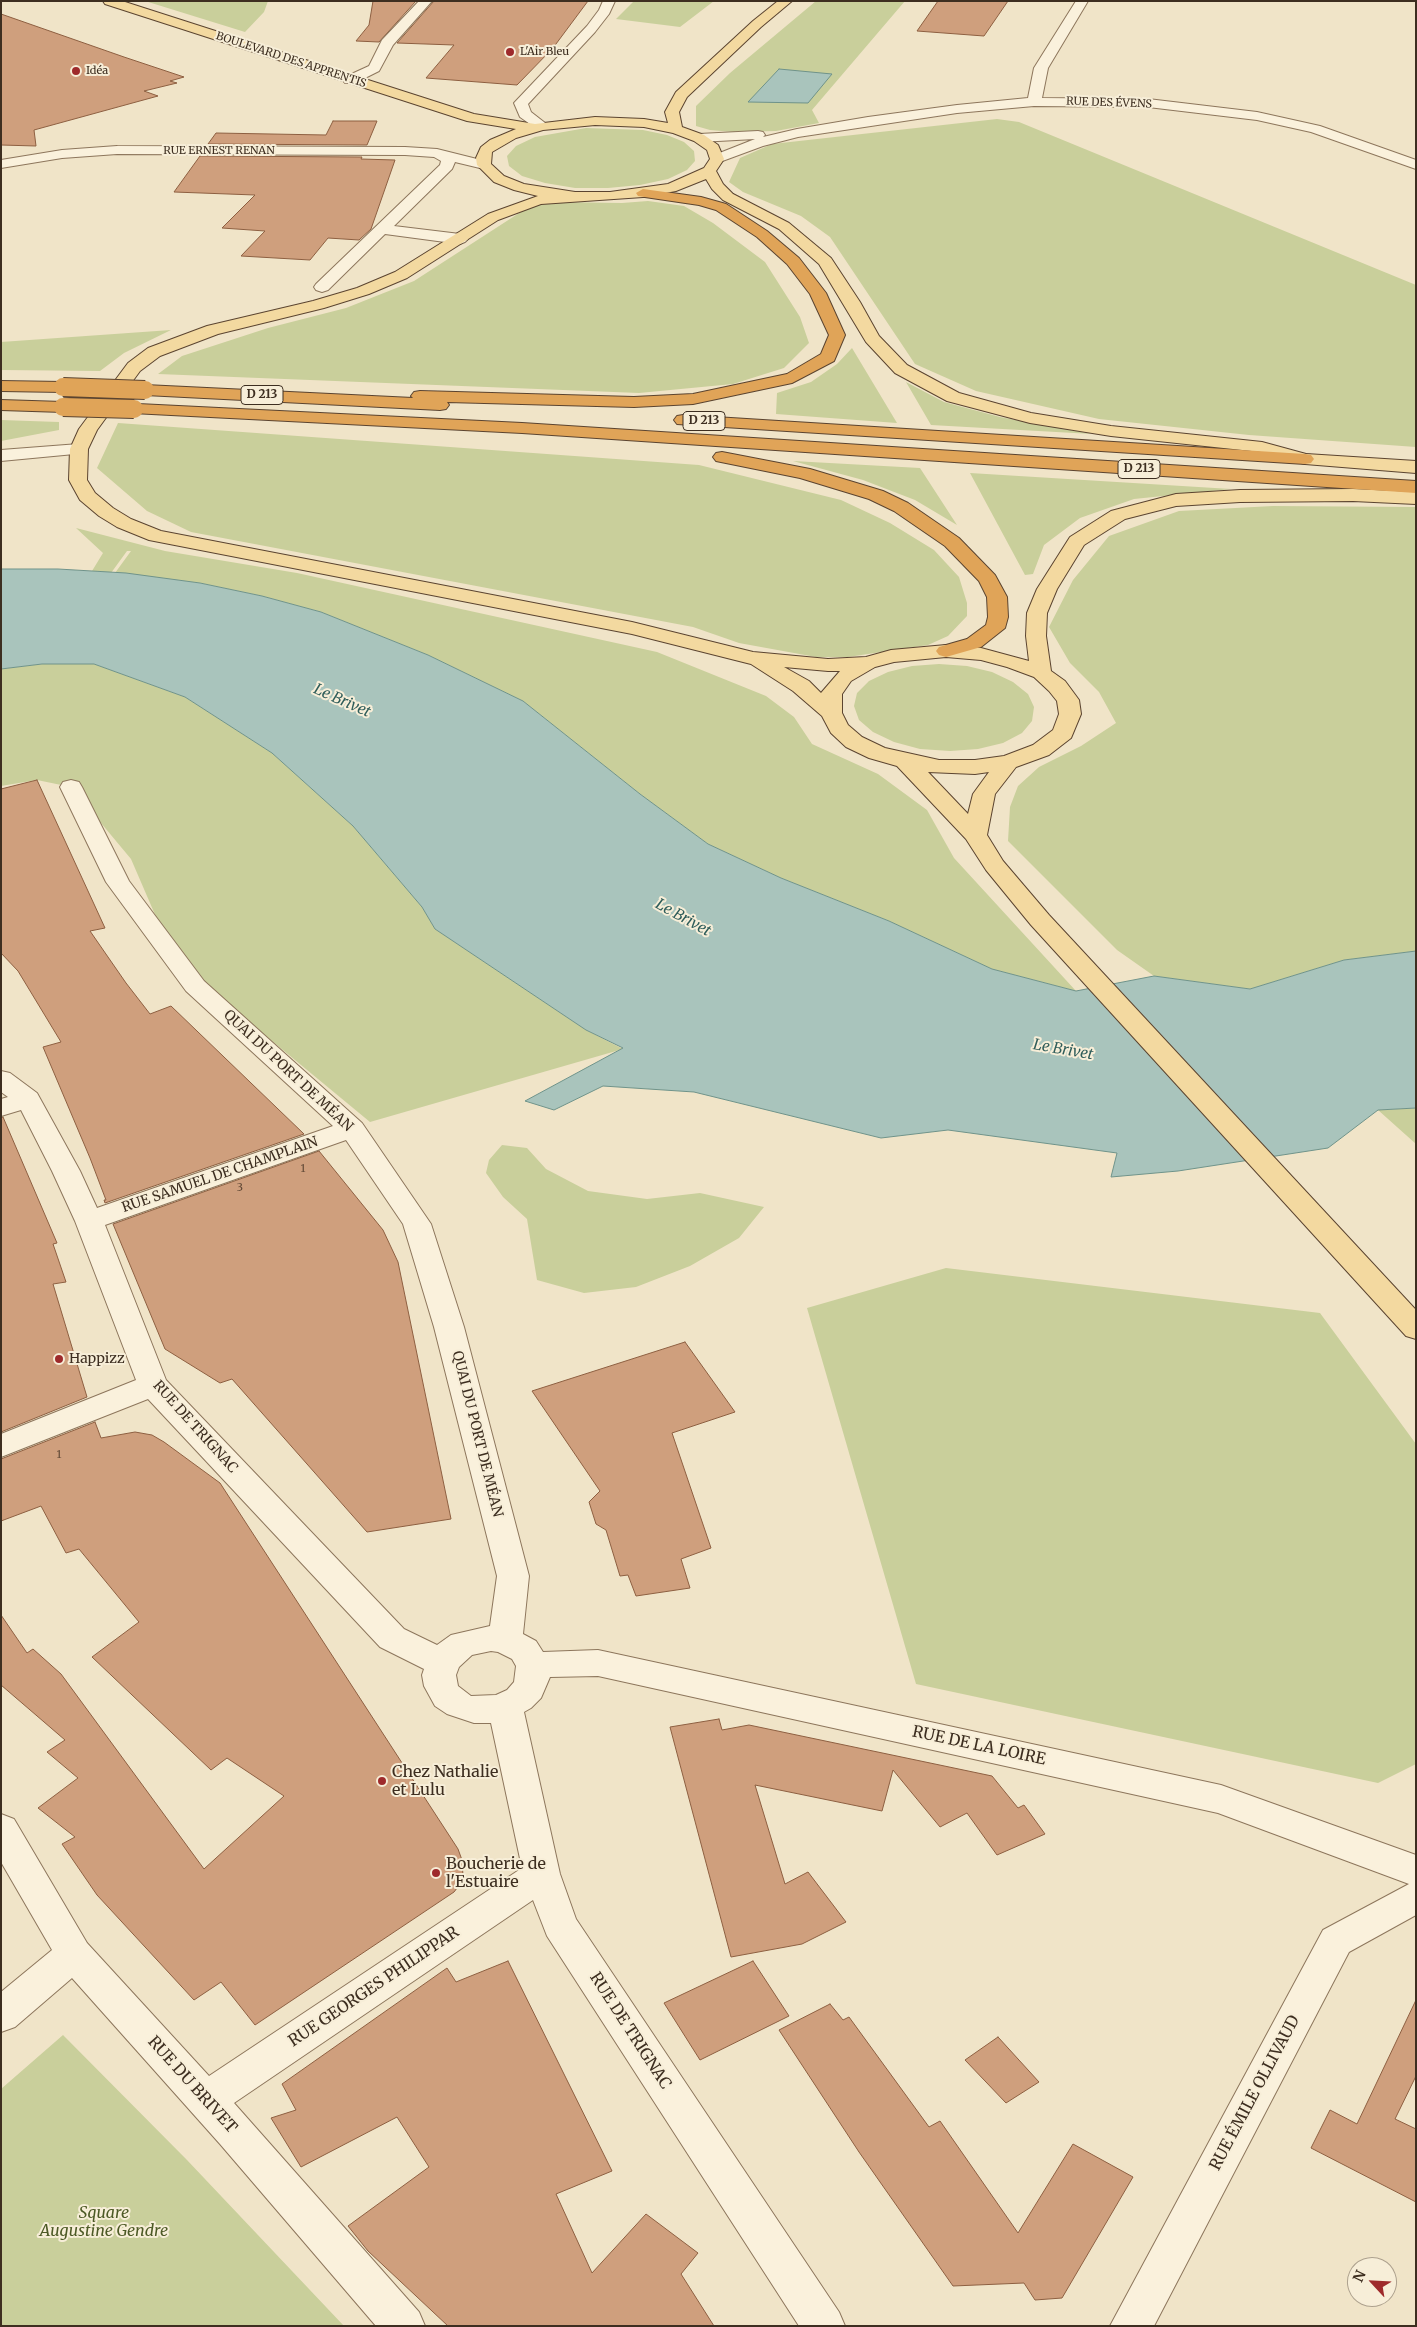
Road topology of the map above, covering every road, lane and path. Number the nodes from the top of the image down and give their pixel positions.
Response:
1 (109, 1) edge
2 (426, 1) edge
3 (609, 1) edge
4 (786, 1) edge
5 (1082, 1) edge
6 (350, 80) junction
7 (681, 95) junction
8 (663, 102) dead end
9 (1034, 102) junction
10 (644, 109) dead end
11 (472, 118) junction
12 (608, 121) junction
13 (538, 127) junction
14 (676, 129) junction
15 (797, 133) junction
16 (699, 138) junction
17 (498, 141) junction
18 (437, 153) junction
19 (1, 164) edge
20 (484, 165) junction
21 (713, 165) junction
22 (1416, 165) edge
23 (499, 179) junction
24 (643, 193) junction
25 (575, 196) junction
26 (493, 217) junction
27 (381, 229) junction
28 (460, 239) junction
29 (322, 287) dead end
30 (1, 386) edge
31 (379, 401) junction
32 (1, 405) edge
33 (365, 420) junction
34 (79, 449) junction
35 (1, 456) edge
36 (1305, 459) junction
37 (1416, 467) edge
38 (1416, 487) edge
39 (1416, 498) edge
40 (946, 651) junction
41 (753, 658) junction
42 (868, 663) junction
43 (1040, 673) junction
44 (830, 713) junction
45 (905, 762) junction
46 (1008, 762) junction
47 (71, 787) dead end
48 (975, 835) junction
49 (1, 1079) edge
50 (28, 1099) junction
51 (1, 1108) edge
52 (352, 1129) junction
53 (89, 1222) junction
54 (1416, 1329) edge
55 (153, 1385) junction
56 (1, 1446) edge
57 (505, 1640) junction
58 (443, 1663) junction
59 (533, 1665) junction
60 (505, 1706) junction
61 (1, 1829) edge
62 (1416, 1871) edge
63 (542, 1874) junction
64 (1416, 1896) edge
65 (74, 1954) junction
66 (1, 2015) edge
67 (206, 2100) junction
68 (404, 2326) edge
69 (824, 2326) edge
70 (1131, 2326) edge

1 - 6 main road, BOULEVARD DES APPRENTIS
2 - 6 street
3 - 13 street
4 - 7 main road
5 - 9 street
6 - 11 main road, BOULEVARD DES APPRENTIS
7 - 8 main road
7 - 14 main road
9 - 15 street, RUE DES ÉVENS
9 - 22 street, RUE DES ÉVENS
10 - 12 main road
11 - 13 main road, BOULEVARD DES APPRENTIS
11 - 17 main road, BOULEVARD DES APPRENTIS
12 - 13 main road
12 - 14 main road
13 - 17 main road
14 - 16 main road
15 - 16 street, RUE DES ÉVENS
15 - 21 street, RUE DES ÉVENS
16 - 21 main road
17 - 18 street, RUE ERNEST RENAN
17 - 20 main road
18 - 19 street, RUE ERNEST RENAN
18 - 20 street, RUE ERNEST RENAN
18 - 27 street
20 - 23 main road
21 - 24 main road
21 - 36 main road
23 - 25 main road
23 - 26 main road
24 - 25 main road
24 - 31 highway
25 - 26 main road
26 - 28 main road
27 - 28 street
27 - 29 street
28 - 34 main road
30 - 31 highway, D 213, bridge
31 - 36 highway, D 213
32 - 33 highway, D 213, bridge
33 - 38 highway, D 213
33 - 40 highway
34 - 35 street
34 - 41 main road
36 - 37 main road, D 213
39 - 43 main road
40 - 42 main road
40 - 43 main road
41 - 42 main road
41 - 44 main road
42 - 44 main road
43 - 46 main road
44 - 45 main road
45 - 46 main road
45 - 48 main road
46 - 48 main road
47 - 52 street, QUAI DU PORT DE MÉAN
48 - 54 main road
49 - 50 street, RUE DE TRIGNAC
50 - 51 street
50 - 53 street, RUE DE TRIGNAC
52 - 53 street, RUE SAMUEL DE CHAMPLAIN
52 - 57 street, QUAI DU PORT DE MÉAN
53 - 55 street, RUE DE TRIGNAC
55 - 56 street
55 - 58 street, RUE DE TRIGNAC
57 - 58 street
57 - 59 street
58 - 60 street
59 - 60 street
59 - 62 street, RUE DE LA LOIRE
60 - 63 street, RUE DE TRIGNAC
61 - 65 street, RUE DU BRIVET
63 - 67 street, RUE GEORGES PHILIPPAR
63 - 69 street, RUE DE TRIGNAC
64 - 70 street, RUE ÉMILE OLLIVAUD
65 - 66 street
65 - 67 street, RUE DU BRIVET
67 - 68 street, RUE DU BRIVET

